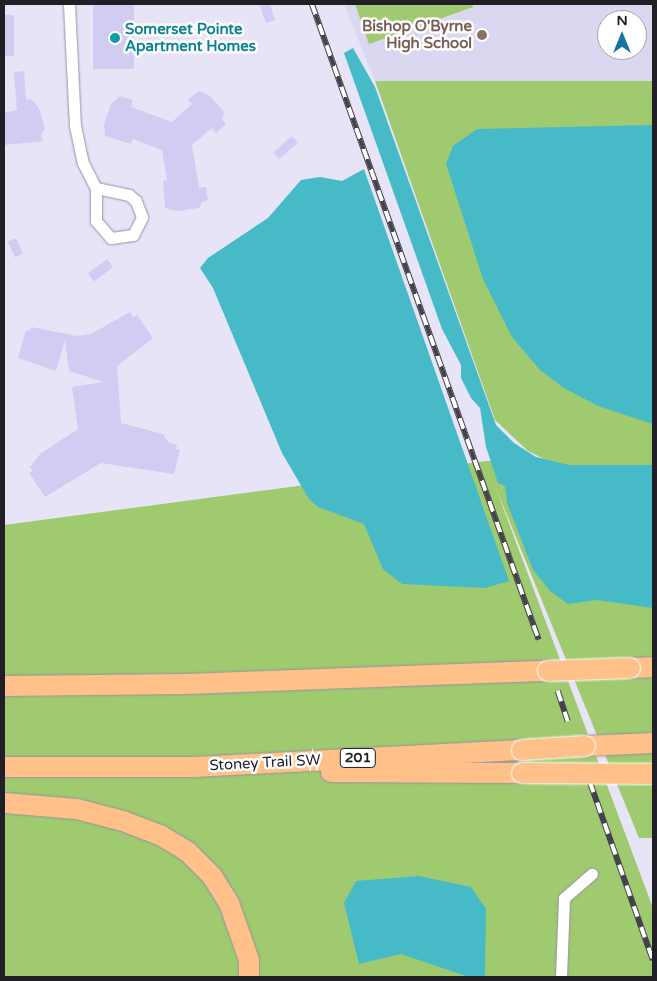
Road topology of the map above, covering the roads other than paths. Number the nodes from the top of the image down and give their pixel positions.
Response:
1 (69, 4) edge
2 (96, 188) junction
3 (653, 667) edge
4 (4, 686) edge
5 (653, 743) edge
6 (194, 767) junction
7 (4, 768) edge
8 (653, 774) edge
9 (4, 803) edge
10 (592, 874) dead end
11 (250, 977) edge
12 (562, 977) edge

1 - 2 street
2 - 2 street
3 - 4 highway, bridge
5 - 6 highway, Stoney Trail SW / 201, bridge
6 - 7 highway, Stoney Trail SW / 201
6 - 8 highway, bridge
9 - 11 highway
10 - 12 street

